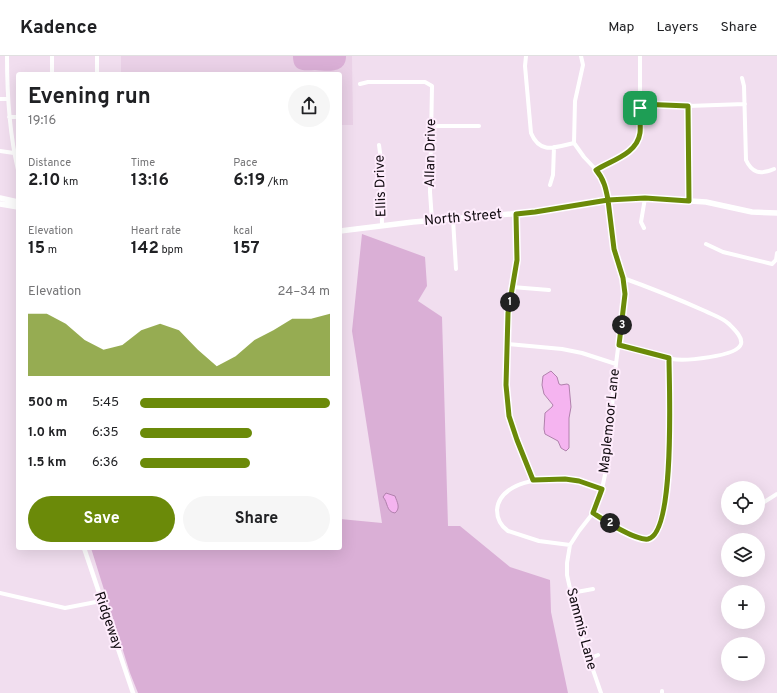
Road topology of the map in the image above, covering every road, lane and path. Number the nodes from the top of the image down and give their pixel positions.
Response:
1 (7, 56) edge
2 (52, 56) edge
3 (97, 56) edge
4 (526, 56) edge
5 (581, 56) edge
6 (640, 56) edge
7 (52, 72) edge
8 (97, 72) edge
9 (742, 78) dead end
10 (360, 84) dead end
11 (0, 99) edge
12 (7, 100) junction
13 (640, 104) junction
14 (744, 104) junction
15 (688, 106) junction
16 (9, 116) junction
17 (16, 117) edge
18 (431, 126) junction
19 (479, 126) dead end
20 (574, 143) junction
21 (379, 146) dead end
22 (554, 148) junction
23 (0, 151) edge
24 (14, 153) junction
25 (16, 162) edge
26 (774, 169) dead end
27 (596, 170) junction
28 (550, 185) dead end
29 (0, 198) edge
30 (645, 198) junction
31 (608, 200) junction
32 (689, 201) junction
33 (16, 202) edge
34 (0, 204) edge
35 (16, 207) edge
36 (777, 213) edge
37 (516, 214) junction
38 (453, 219) junction
39 (432, 221) junction
40 (382, 226) junction
41 (644, 228) dead end
42 (342, 232) edge
43 (706, 244) dead end
44 (777, 253) edge
45 (456, 269) dead end
46 (623, 278) junction
47 (512, 287) junction
48 (549, 290) dead end
49 (507, 344) junction
50 (619, 345) junction
51 (669, 358) junction
52 (616, 364) junction
53 (533, 480) junction
54 (602, 489) junction
55 (777, 494) edge
56 (765, 502) edge
57 (593, 513) junction
58 (570, 545) junction
59 (85, 550) edge
60 (567, 563) joint
61 (593, 589) dead end
62 (0, 593) edge
63 (571, 593) junction
64 (102, 601) junction
65 (598, 655) dead end
66 (588, 659) junction
67 (133, 693) edge
68 (601, 693) edge

1 - 12 street
2 - 7 street
3 - 8 street
4 - 22 street
5 - 20 street
6 - 13 street
9 - 14 street
10 - 18 street, Allan Drive
11 - 12 street
12 - 16 street
13 - 15 street
13 - 27 street
14 - 15 street
14 - 26 street
15 - 32 street
16 - 17 street
16 - 24 street
18 - 19 street
18 - 39 street, Allan Drive
20 - 22 street
20 - 27 street, Maplemoor Lane
21 - 40 street, Ellis Drive
22 - 28 street
23 - 24 street
24 - 25 street
27 - 31 street, Maplemoor Lane
29 - 33 main road
30 - 31 main road, North Street
30 - 32 main road, North Street
30 - 41 street
31 - 37 main road, North Street
31 - 46 street, Maplemoor Lane
32 - 36 main road, North Street
34 - 35 main road
37 - 38 main road, North Street
37 - 47 street
38 - 39 main road, North Street
38 - 45 street
39 - 40 main road, North Street
40 - 42 main road, North Street
43 - 44 street
46 - 50 street, Maplemoor Lane
46 - 51 street
47 - 48 street
47 - 49 street
49 - 52 street
49 - 53 street
50 - 51 street
50 - 52 street, Maplemoor Lane
51 - 57 street
52 - 54 street, Maplemoor Lane
53 - 54 street
53 - 58 street
54 - 57 street, Maplemoor Lane
55 - 56 street
57 - 58 street, Maplemoor Lane
58 - 60 street, Maplemoor Lane
59 - 64 street, Ridgeway
60 - 63 street, Sammis Lane
61 - 63 street
62 - 64 street
63 - 66 street, Sammis Lane
64 - 67 street, Ridgeway
65 - 66 street
66 - 68 street, Sammis Lane

